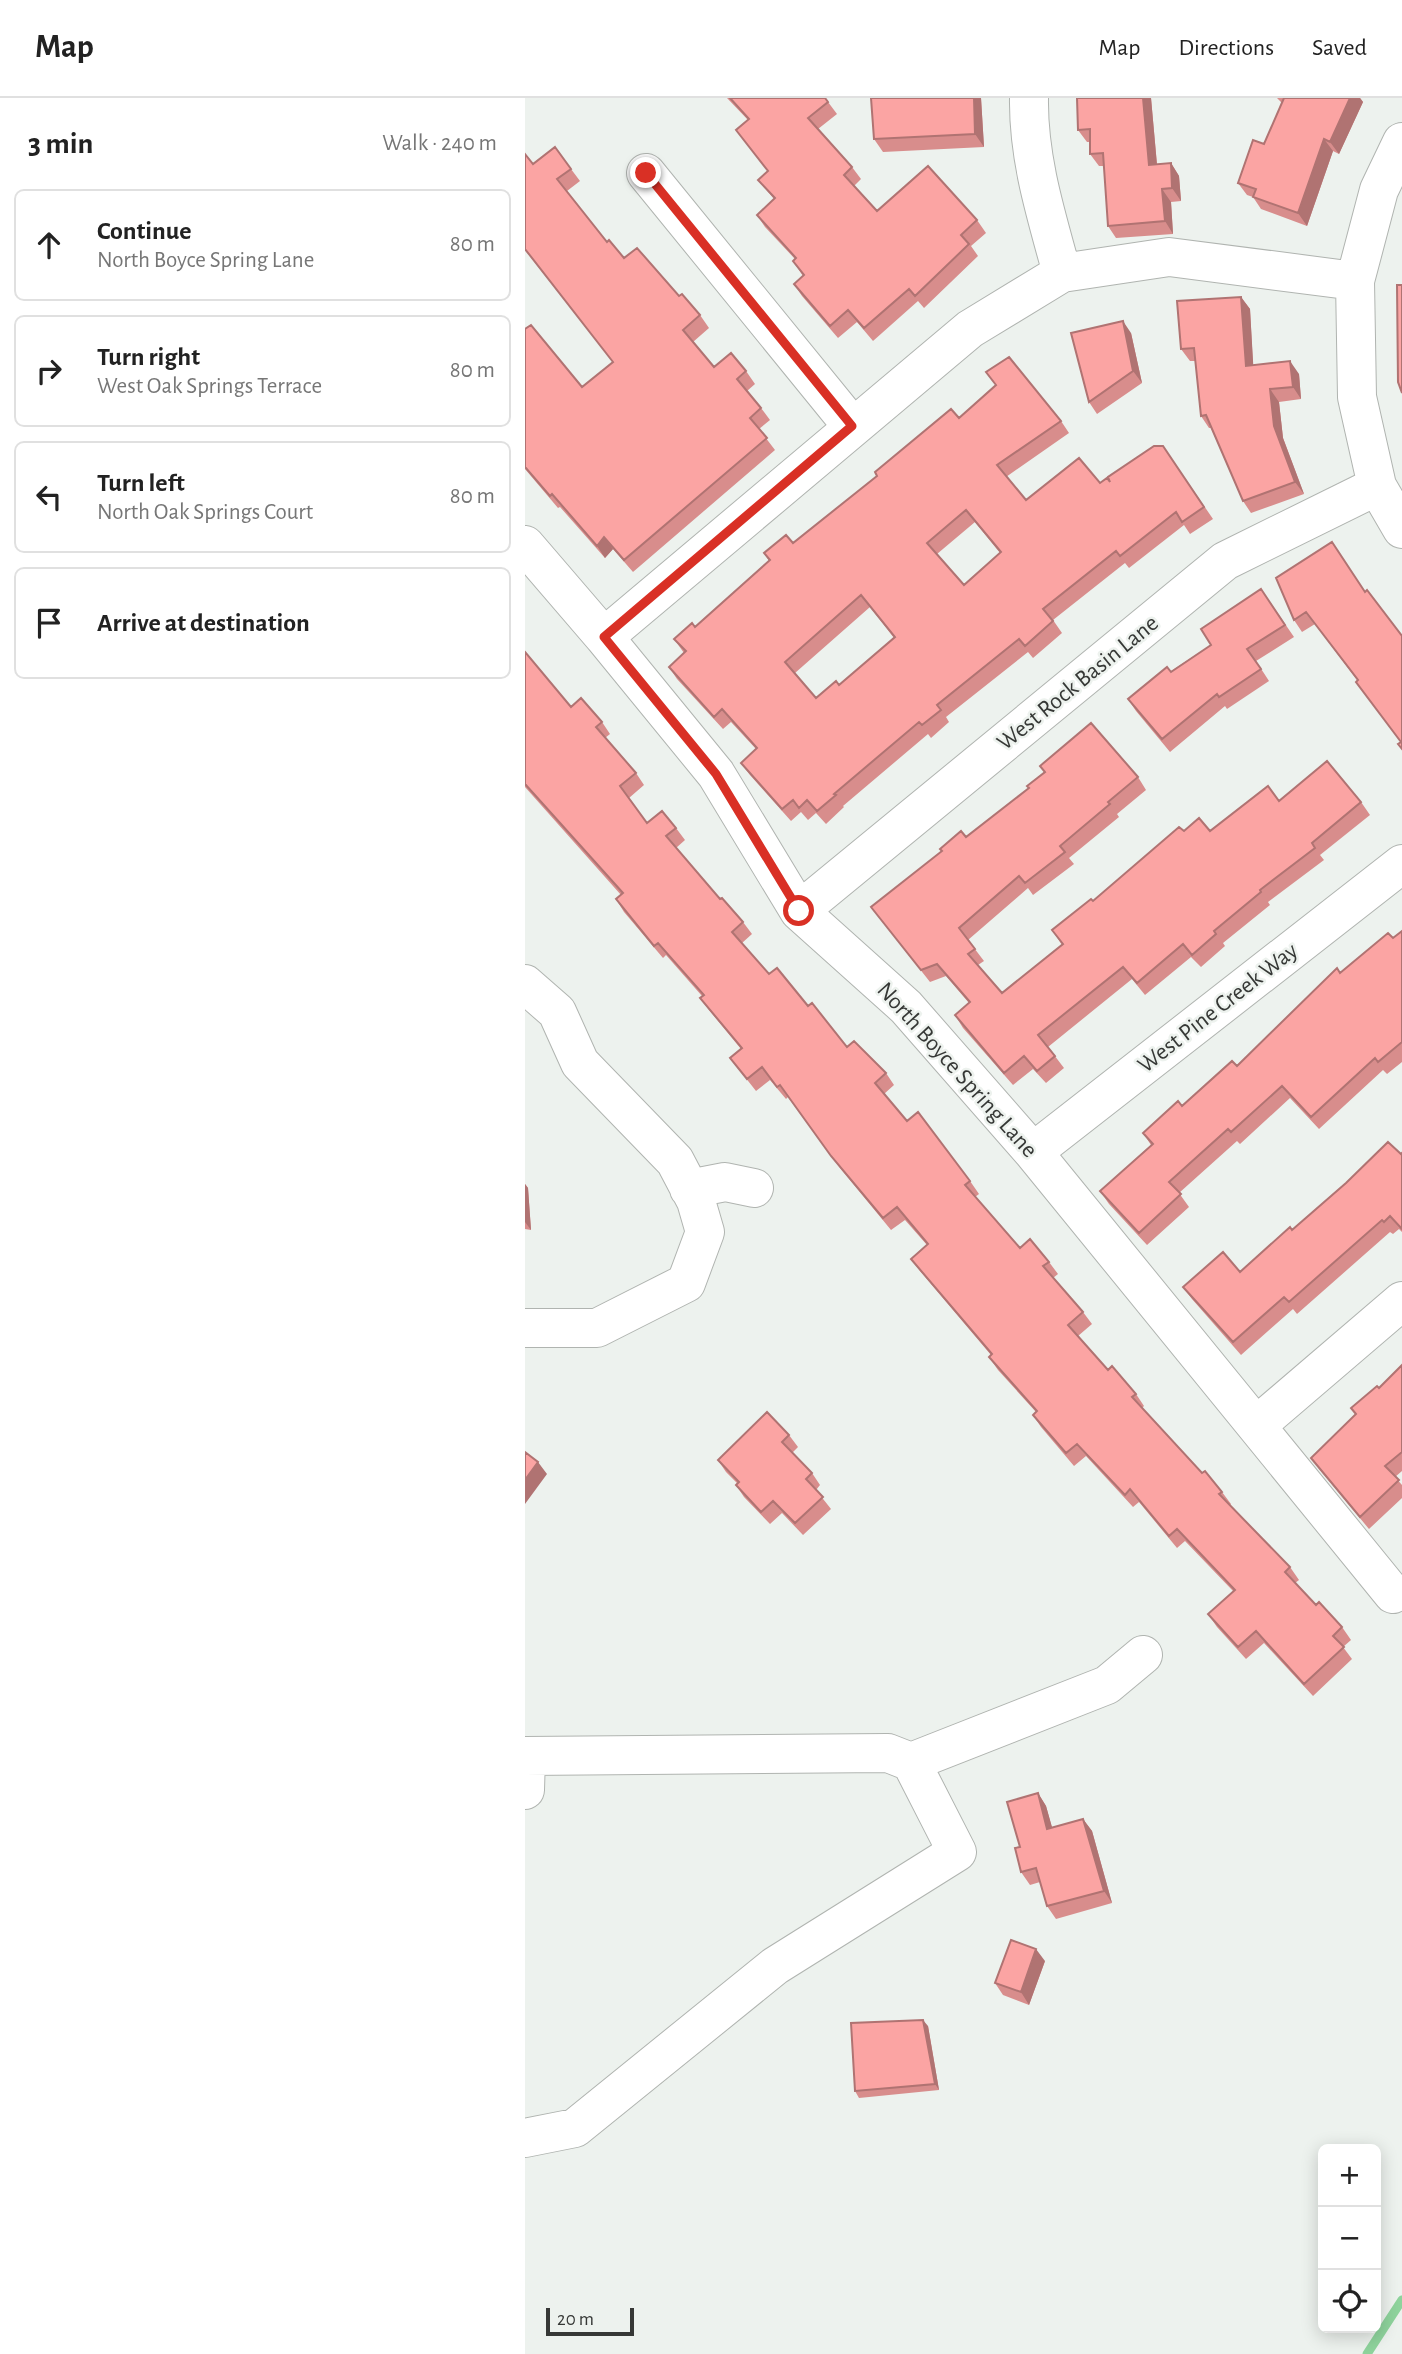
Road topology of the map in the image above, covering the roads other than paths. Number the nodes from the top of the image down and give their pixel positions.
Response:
1 (1029, 98) edge
2 (1402, 142) edge
3 (646, 173) dead end
4 (1062, 273) junction
5 (1355, 281) junction
6 (852, 426) junction
7 (1377, 486) junction
8 (1402, 529) edge
9 (525, 545) edge
10 (604, 637) junction
11 (1402, 864) edge
12 (799, 911) junction
13 (525, 984) edge
14 (1033, 1152) junction
15 (754, 1188) dead end
16 (689, 1189) junction
17 (1402, 1301) edge
18 (525, 1328) edge
19 (1257, 1425) junction
20 (1393, 1594) dead end
21 (1143, 1655) dead end
22 (911, 1762) junction
23 (525, 1767) edge
24 (525, 2138) edge

1 - 4 street
2 - 5 street
3 - 6 street
4 - 5 street
4 - 6 street
5 - 7 street
6 - 10 street
7 - 8 street
7 - 12 street, West Rock Basin Lane
9 - 10 street, North Boyce Spring Lane
10 - 12 street, North Boyce Spring Lane
11 - 14 street, West Pine Creek Way
12 - 14 street, North Boyce Spring Lane
13 - 16 street
14 - 19 street, North Boyce Spring Lane
15 - 16 street
16 - 18 street
17 - 19 street
19 - 20 street, North Boyce Spring Lane
21 - 22 street
22 - 23 street
22 - 24 street

